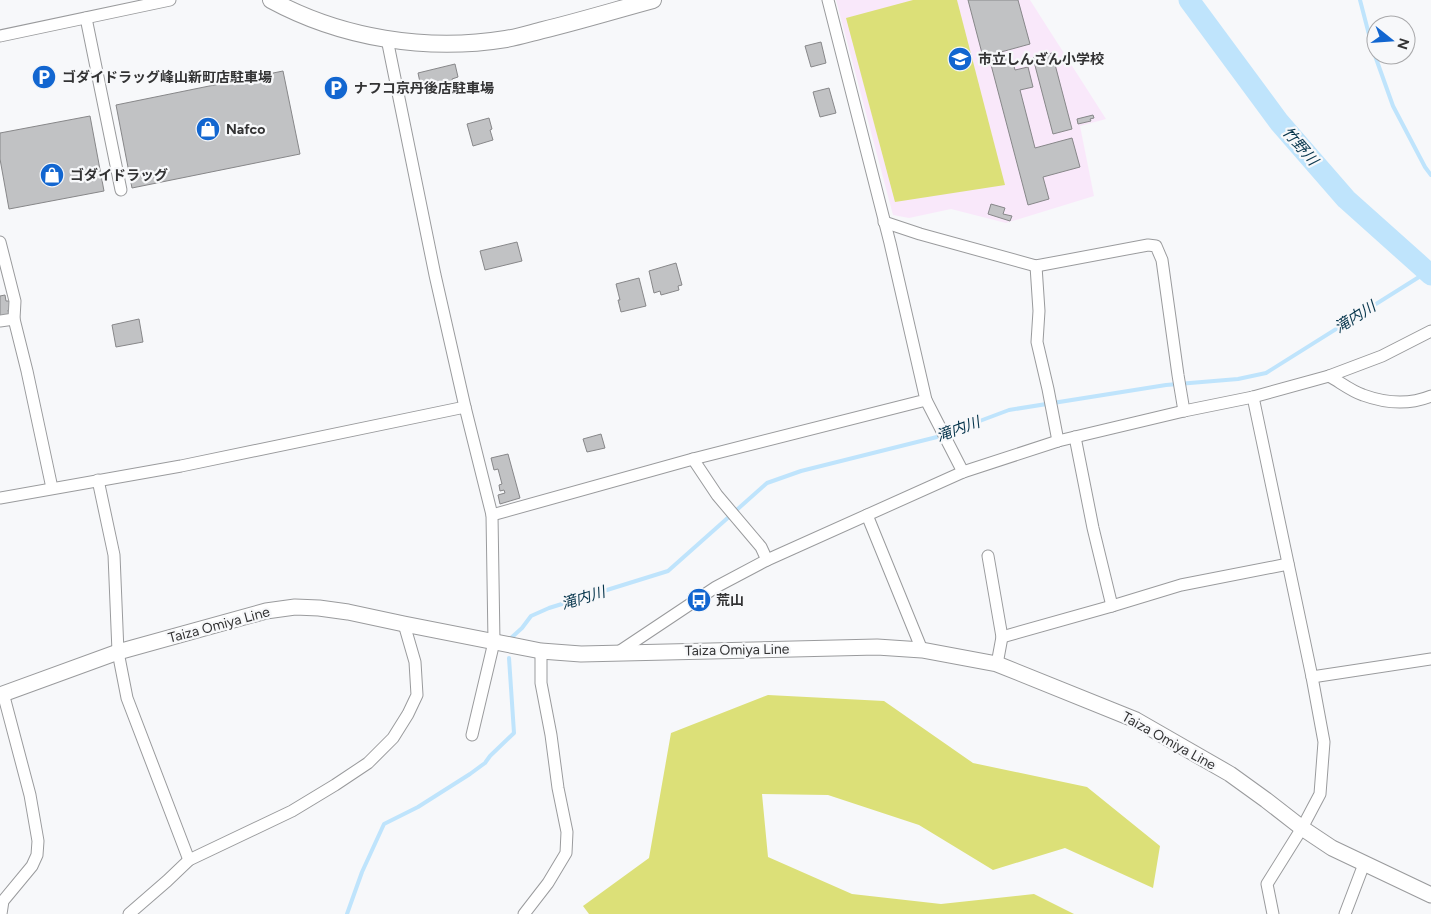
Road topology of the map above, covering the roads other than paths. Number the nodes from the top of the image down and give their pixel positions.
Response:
1 (170, 0) edge
2 (270, 0) edge
3 (652, 0) edge
4 (828, 0) edge
5 (86, 18) junction
6 (0, 36) edge
7 (387, 39) junction
8 (121, 190) dead end
9 (884, 222) junction
10 (0, 242) edge
11 (1036, 266) junction
12 (14, 319) junction
13 (0, 321) edge
14 (1430, 332) edge
15 (1329, 376) junction
16 (1431, 396) edge
17 (1253, 398) junction
18 (926, 400) junction
19 (465, 406) junction
20 (1184, 411) junction
21 (1075, 437) junction
22 (1058, 441) junction
23 (693, 459) junction
24 (962, 472) junction
25 (98, 480) junction
26 (52, 488) junction
27 (0, 498) edge
28 (492, 515) junction
29 (867, 515) junction
30 (988, 556) dead end
31 (767, 560) junction
32 (1288, 564) junction
33 (1112, 606) junction
34 (404, 624) junction
35 (1002, 637) junction
36 (494, 642) junction
37 (922, 650) junction
38 (540, 651) junction
39 (118, 652) junction
40 (617, 653) junction
41 (1431, 659) edge
42 (997, 664) junction
43 (1312, 677) junction
44 (2, 694) edge
45 (472, 735) dead end
46 (1302, 828) junction
47 (189, 860) junction
48 (1364, 864) junction
49 (1431, 895) edge
50 (0, 914) edge
51 (129, 914) edge
52 (524, 914) edge
53 (1273, 914) edge
54 (1345, 914) edge

1 - 5 street
2 - 7 highway
3 - 7 highway
4 - 9 street
5 - 6 street
5 - 8 street
7 - 19 street
9 - 11 street
9 - 18 street
10 - 12 street
11 - 20 street
11 - 22 street
12 - 13 street
12 - 26 street
14 - 15 street
15 - 16 street
15 - 17 street
17 - 20 street
17 - 32 street
18 - 23 street
18 - 24 street
19 - 25 street
19 - 28 street
20 - 21 street
21 - 22 street
21 - 33 street
22 - 24 street
23 - 28 street
23 - 31 street
24 - 29 street
25 - 26 street
25 - 39 street
26 - 27 street
28 - 36 street
29 - 31 street
29 - 37 street
30 - 35 street
31 - 40 street
32 - 33 street
32 - 43 street
33 - 35 street
34 - 36 main road, Taiza Omiya Line
34 - 39 main road, Taiza Omiya Line
34 - 47 street
35 - 42 street
36 - 38 main road, Taiza Omiya Line
36 - 45 street
37 - 40 main road, Taiza Omiya Line
37 - 42 main road, Taiza Omiya Line
38 - 40 main road, Taiza Omiya Line
38 - 52 street
39 - 44 main road, Taiza Omiya Line
39 - 47 street
41 - 43 street
42 - 46 main road, Taiza Omiya Line
43 - 46 street
44 - 50 street
46 - 48 main road, Taiza Omiya Line
46 - 53 street
47 - 51 street
48 - 49 main road, Taiza Omiya Line
48 - 54 street

